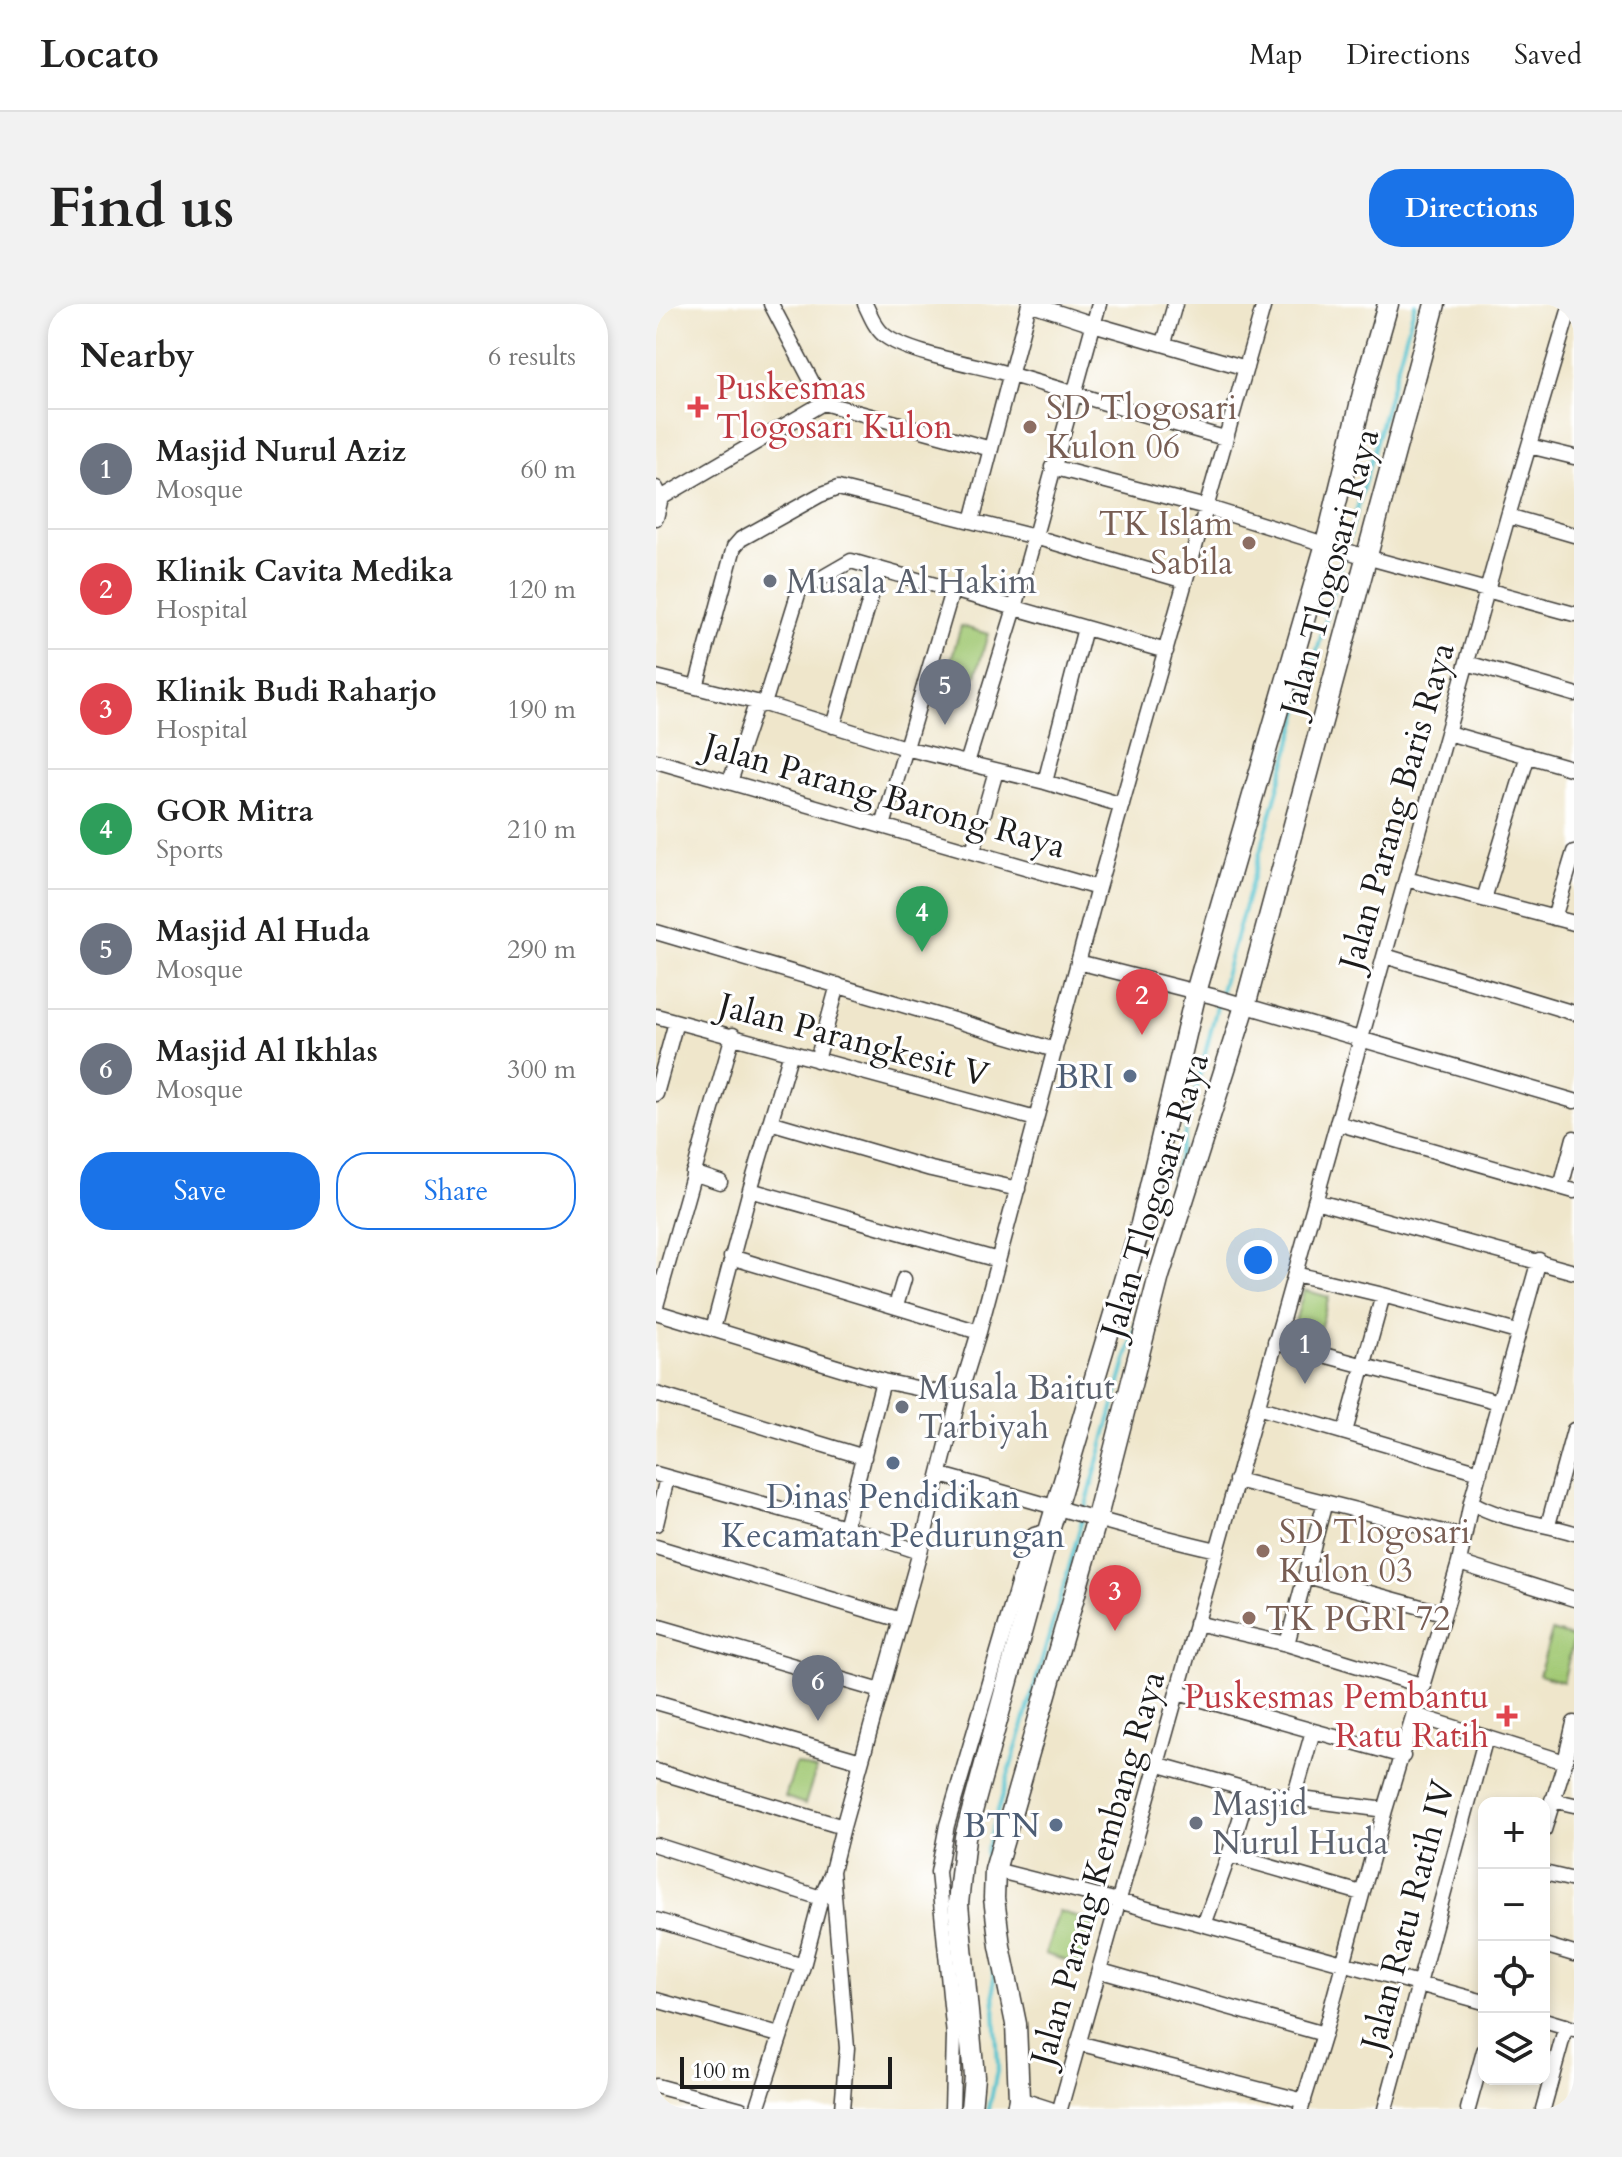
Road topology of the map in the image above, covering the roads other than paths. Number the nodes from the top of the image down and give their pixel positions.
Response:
1 (771, 304) edge
2 (865, 304) edge
3 (1031, 304) edge
4 (1099, 304) edge
5 (1175, 304) edge
6 (1264, 304) edge
7 (1388, 304) edge
8 (1435, 304) edge
9 (1571, 304) edge
10 (1093, 324) junction
11 (1164, 343) junction
12 (1246, 368) junction
13 (1010, 375) junction
14 (1072, 395) junction
15 (823, 403) junction
16 (1225, 438) junction
17 (1529, 446) junction
18 (991, 449) junction
19 (1574, 457) edge
20 (1052, 467) junction
21 (659, 493) edge
22 (1206, 507) junction
23 (1508, 516) junction
24 (656, 518) edge
25 (972, 521) junction
26 (1574, 535) edge
27 (1035, 537) junction
28 (1330, 545) junction
29 (1364, 556) junction
30 (879, 569) junction
31 (1185, 581) junction
32 (1489, 589) junction
33 (952, 591) junction
34 (1015, 608) junction
35 (1574, 614) edge
36 (1085, 628) junction
37 (1166, 651) junction
38 (1467, 663) junction
39 (656, 677) edge
40 (696, 687) junction
41 (1574, 694) edge
42 (764, 704) junction
43 (833, 726) junction
44 (1448, 733) junction
45 (905, 748) junction
46 (1528, 755) junction
47 (656, 761) edge
48 (967, 763) junction
49 (1574, 769) edge
50 (996, 771) junction
51 (730, 782) junction
52 (1045, 782) junction
53 (1122, 805) junction
54 (883, 826) junction
55 (973, 851) junction
56 (1574, 852) edge
57 (1406, 879) junction
58 (1098, 888) junction
59 (1484, 899) junction
60 (1554, 918) junction
61 (1574, 923) edge
62 (656, 932) edge
63 (1385, 956) junction
64 (1078, 962) junction
65 (838, 985) junction
66 (1204, 994) junction
67 (1242, 1004) junction
68 (1574, 1013) edge
69 (656, 1016) edge
70 (676, 1022) junction
71 (733, 1035) junction
72 (1361, 1039) junction
73 (1055, 1050) junction
74 (791, 1052) junction
75 (817, 1060) junction
76 (656, 1094) edge
77 (1574, 1101) edge
78 (1036, 1119) junction
79 (770, 1122) junction
80 (1337, 1123) junction
81 (1574, 1138) edge
82 (693, 1173) junction
83 (720, 1182) dead end
84 (1018, 1189) junction
85 (1568, 1189) edge
86 (750, 1190) junction
87 (1315, 1201) junction
88 (731, 1257) junction
89 (998, 1260) junction
90 (1539, 1260) junction
91 (1574, 1272) edge
92 (1295, 1274) junction
93 (904, 1279) dead end
94 (1383, 1295) junction
95 (656, 1306) edge
96 (896, 1306) junction
97 (656, 1312) edge
98 (713, 1329) junction
99 (979, 1332) junction
100 (1517, 1332) junction
101 (1275, 1342) junction
102 (1363, 1365) junction
103 (883, 1381) junction
104 (656, 1394) edge
105 (959, 1397) junction
106 (1499, 1402) junction
107 (1257, 1407) junction
108 (1574, 1430) edge
109 (1345, 1432) junction
110 (864, 1457) junction
111 (1480, 1472) junction
112 (941, 1475) junction
113 (661, 1476) edge
114 (1236, 1480) junction
115 (1325, 1502) junction
116 (1471, 1502) junction
117 (1058, 1509) junction
118 (1094, 1520) junction
119 (656, 1524) edge
120 (1548, 1525) junction
121 (845, 1527) junction
122 (1049, 1531) junction
123 (1574, 1533) edge
124 (1464, 1537) junction
125 (656, 1547) edge
126 (1217, 1550) junction
127 (920, 1552) junction
128 (1459, 1563) junction
129 (1307, 1576) junction
130 (1574, 1599) edge
131 (1443, 1613) junction
132 (901, 1620) junction
133 (1196, 1623) junction
134 (656, 1626) edge
135 (1287, 1644) junction
136 (1424, 1686) junction
137 (881, 1691) junction
138 (1178, 1693) junction
139 (656, 1702) edge
140 (1415, 1715) junction
141 (1573, 1729) edge
142 (1313, 1731) junction
143 (1486, 1737) junction
144 (1403, 1756) junction
145 (861, 1761) junction
146 (1565, 1762) junction
147 (1156, 1764) junction
148 (656, 1771) edge
149 (1249, 1790) junction
150 (1294, 1798) junction
151 (1552, 1800) junction
152 (1574, 1805) edge
153 (1550, 1808) edge
154 (1385, 1810) junction
155 (843, 1827) junction
156 (656, 1845) edge
157 (1229, 1855) junction
158 (995, 1870) junction
159 (832, 1871) junction
160 (1550, 1874) edge
161 (1574, 1880) edge
162 (1361, 1893) junction
163 (821, 1898) junction
164 (1118, 1900) junction
165 (656, 1920) edge
166 (1204, 1925) junction
167 (1550, 1947) edge
168 (1574, 1954) edge
169 (1342, 1965) junction
170 (803, 1966) junction
171 (1101, 1971) junction
172 (1419, 1985) junction
173 (656, 2000) edge
174 (1478, 2000) edge
175 (1550, 2022) edge
176 (1570, 2028) edge
177 (1324, 2034) junction
178 (779, 2035) junction
179 (1078, 2043) junction
180 (1478, 2073) edge
181 (656, 2086) edge
182 (1018, 2104) edge
183 (1303, 2105) edge
184 (741, 2109) edge
185 (757, 2109) edge
186 (842, 2109) edge
187 (952, 2109) edge
188 (971, 2109) edge
189 (1050, 2109) edge
190 (1060, 2109) edge
191 (1385, 2109) edge
192 (1468, 2109) edge
193 (1543, 2109) edge

1 - 15 street
2 - 13 street
3 - 10 street
3 - 13 street
4 - 10 street
5 - 11 street
6 - 12 street, Jalan Parang Barong Raya
7 - 28 street, Jalan Tlogosari Raya
8 - 29 street, Jalan Tlogosari Raya
9 - 17 street, Jalan Parang Baris Raya
10 - 11 street
10 - 14 street
11 - 12 street
12 - 16 street, Jalan Parang Barong Raya
13 - 14 street
13 - 18 street
14 - 16 street
14 - 20 street
15 - 18 street
15 - 21 street
16 - 22 street, Jalan Parang Barong Raya
17 - 19 street
17 - 23 street, Jalan Parang Baris Raya
18 - 25 street
20 - 22 street
20 - 27 street
21 - 24 street
22 - 28 street
22 - 31 street, Jalan Parang Barong Raya
23 - 26 street
23 - 32 street, Jalan Parang Baris Raya
25 - 27 street
25 - 40 street
27 - 31 street
27 - 34 street
28 - 29 street
28 - 66 street, Jalan Tlogosari Raya
29 - 32 street
29 - 67 street, Jalan Tlogosari Raya
30 - 33 street
30 - 42 street
30 - 43 street
31 - 37 street, Jalan Parang Barong Raya
32 - 35 street
32 - 38 street, Jalan Parang Baris Raya
33 - 34 street
33 - 45 street
34 - 36 street
34 - 48 street
36 - 37 street
36 - 52 street
37 - 53 street, Jalan Parang Barong Raya
38 - 41 street
38 - 44 street, Jalan Parang Baris Raya
39 - 40 street
40 - 42 street
42 - 43 street
42 - 51 street
43 - 45 street
44 - 46 street
44 - 57 street, Jalan Parang Baris Raya
45 - 48 street
45 - 54 street
46 - 49 street
46 - 59 street
47 - 51 street, Jalan Parang Barong Raya
48 - 50 street
50 - 52 street
50 - 55 street
51 - 54 street, Jalan Parang Barong Raya
52 - 53 street
53 - 58 street, Jalan Parang Barong Raya
54 - 55 street, Jalan Parang Barong Raya
55 - 58 street, Jalan Parang Barong Raya
56 - 60 street
57 - 59 street
57 - 63 street, Jalan Parang Baris Raya
58 - 64 street, Jalan Parang Barong Raya
59 - 60 street
60 - 61 street
62 - 65 street
63 - 68 street
63 - 72 street, Jalan Parang Baris Raya
64 - 66 street
64 - 73 street, Jalan Parang Barong Raya
65 - 73 street
65 - 75 street
66 - 67 street
66 - 117 street, Jalan Tlogosari Raya
67 - 72 street
67 - 118 street, Jalan Tlogosari Raya
69 - 70 street, Jalan Parangkesit V
70 - 71 street, Jalan Parangkesit V
70 - 76 street
71 - 74 street, Jalan Parangkesit V
71 - 82 street
72 - 77 street
72 - 80 street, Jalan Parang Baris Raya
73 - 78 street, Jalan Parang Barong Raya
74 - 75 street, Jalan Parangkesit V
74 - 79 street
75 - 78 street, Jalan Parangkesit V
78 - 84 street, Jalan Parang Barong Raya
79 - 84 street
79 - 86 street
80 - 85 street
80 - 87 street, Jalan Parang Baris Raya
81 - 85 street
82 - 83 street
82 - 95 street
84 - 89 street, Jalan Parang Barong Raya
86 - 88 street
86 - 89 street
87 - 90 street
87 - 92 street, Jalan Parang Baris Raya
88 - 96 street
88 - 98 street
89 - 99 street, Jalan Parang Barong Raya
90 - 91 street
90 - 100 street
92 - 94 street
92 - 101 street, Jalan Parang Kembang Raya
93 - 96 street
94 - 100 street
94 - 102 street
96 - 99 street
97 - 98 street
98 - 103 street
99 - 105 street, Jalan Parang Barong Raya
100 - 106 street
101 - 102 street
101 - 107 street, Jalan Parang Kembang Raya
102 - 106 street
102 - 109 street
103 - 105 street
103 - 110 street
104 - 110 street
105 - 112 street, Jalan Parang Barong Raya
106 - 111 street
107 - 109 street
107 - 114 street, Jalan Parang Kembang Raya
108 - 120 street
109 - 111 street
110 - 121 street
111 - 116 street
112 - 117 street
112 - 127 street, Jalan Parang Barong Raya
113 - 119 street
113 - 121 street
114 - 115 street
114 - 126 street, Jalan Parang Kembang Raya
115 - 124 street
115 - 129 street
116 - 120 street
116 - 124 street
117 - 118 street
117 - 122 street, Jalan Tlogosari Raya
118 - 126 street
118 - 158 street, Jalan Tlogosari Raya
120 - 123 street
121 - 127 street
122 - 187 street
122 - 188 street, Jalan Tlogosari Raya
124 - 128 street
125 - 132 street
126 - 133 street, Jalan Parang Kembang Raya
127 - 132 street, Jalan Parang Barong Raya
128 - 130 street
128 - 131 street
129 - 131 street
129 - 135 street
131 - 136 street
132 - 137 street, Jalan Parang Barong Raya
133 - 135 street
133 - 138 street, Jalan Parang Kembang Raya
134 - 137 street
135 - 136 street
136 - 140 street
137 - 145 street, Jalan Parang Barong Raya
138 - 142 street
138 - 147 street, Jalan Parang Kembang Raya
139 - 145 street
140 - 143 street
140 - 144 street
141 - 146 street
142 - 144 street
142 - 150 street
143 - 146 street
143 - 172 street, Jalan Ratu Ratih IV
144 - 154 street
145 - 155 street, Jalan Parang Barong Raya
146 - 151 street
147 - 149 street
147 - 164 street, Jalan Parang Kembang Raya
148 - 155 street
149 - 150 street
149 - 157 street
150 - 154 street
151 - 152 street
151 - 153 street
154 - 162 street
155 - 159 street, Jalan Parang Barong Raya
156 - 163 street
157 - 162 street
157 - 166 street
158 - 164 street
158 - 182 street, Jalan Tlogosari Raya
159 - 163 street
159 - 186 street
160 - 161 street
162 - 169 street
163 - 170 street
164 - 166 street
164 - 171 street, Jalan Parang Kembang Raya
165 - 170 street
166 - 169 street
167 - 168 street
169 - 172 street
169 - 177 street
170 - 178 street
171 - 177 street
171 - 179 street, Jalan Parang Kembang Raya
172 - 174 street
172 - 191 street, Jalan Ratu Ratih IV
173 - 178 street
175 - 176 street
176 - 193 street
177 - 183 street
178 - 185 street
179 - 183 street
179 - 190 street, Jalan Parang Kembang Raya
180 - 192 street
181 - 184 street
182 - 189 street, Jalan Parang Kembang Raya

